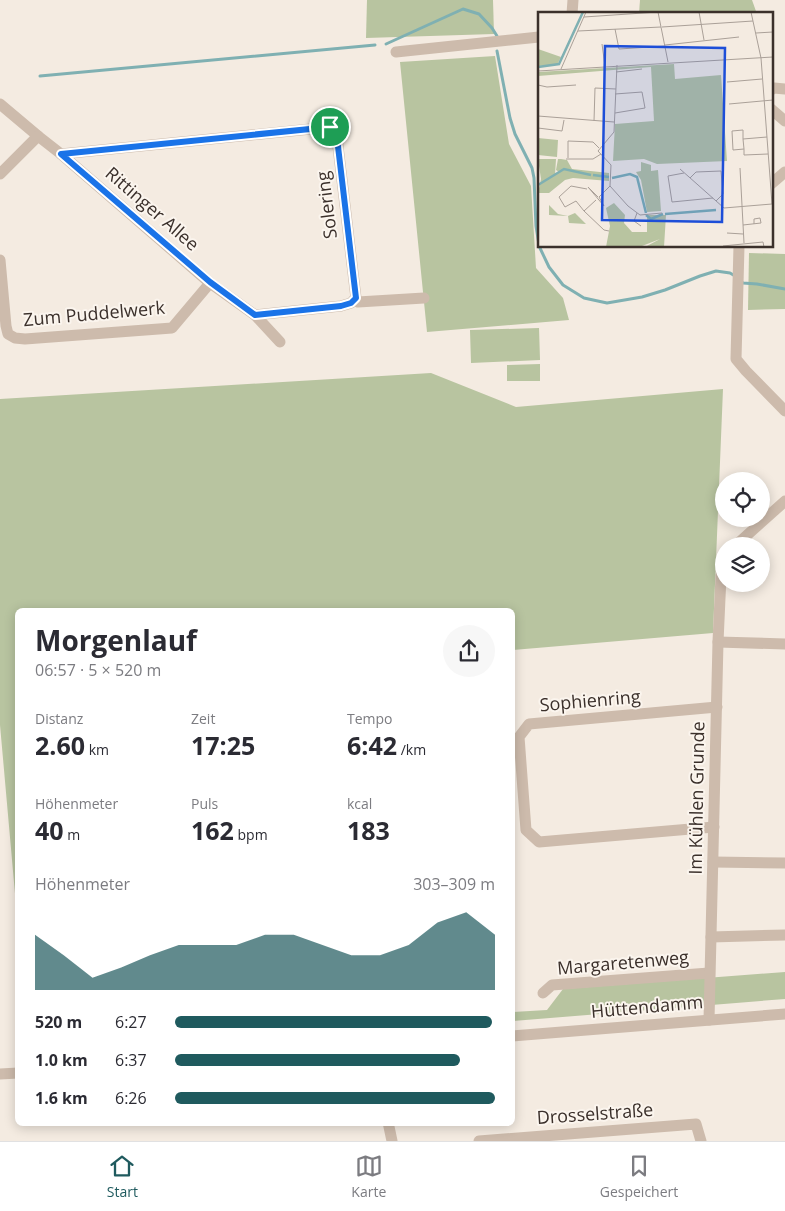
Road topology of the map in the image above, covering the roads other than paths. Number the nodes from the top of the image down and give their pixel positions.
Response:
1 (538, 37) edge
2 (396, 52) dead end
3 (785, 88) edge
4 (772, 89) edge
5 (0, 104) edge
6 (772, 110) edge
7 (785, 121) edge
8 (38, 136) junction
9 (61, 154) junction
10 (785, 172) edge
11 (0, 174) edge
12 (772, 183) edge
13 (739, 248) edge
14 (0, 260) edge
15 (210, 282) junction
16 (424, 298) dead end
17 (354, 300) junction
18 (255, 315) junction
19 (280, 342) dead end
20 (785, 411) edge
21 (785, 501) edge
22 (745, 537) edge
23 (721, 592) edge
24 (718, 642) junction
25 (785, 644) edge
26 (717, 707) junction
27 (714, 827) junction
28 (713, 862) junction
29 (785, 863) edge
30 (785, 935) edge
31 (711, 937) junction
32 (709, 973) junction
33 (543, 993) dead end
34 (785, 1014) edge
35 (709, 1020) junction
36 (515, 1036) edge
37 (15, 1073) edge
38 (0, 1074) edge
39 (389, 1126) edge
40 (392, 1141) edge
41 (479, 1141) edge
42 (701, 1141) edge

1 - 2 street
3 - 4 street
5 - 8 street, Rittinger Allee
6 - 7 street
8 - 9 street, Rittinger Allee
8 - 11 street
9 - 15 street, Rittinger Allee
9 - 17 street, Solering
10 - 12 street
13 - 20 street
14 - 15 street, Zum Puddelwerk
15 - 18 street, Rittinger Allee
16 - 17 street
17 - 18 street
18 - 19 street, Rittinger Allee
21 - 22 street
23 - 24 street, Im Kühlen Grunde
24 - 25 street
24 - 26 street, Im Kühlen Grunde
26 - 27 street, Im Kühlen Grunde
26 - 27 street, Sophienring
27 - 28 street, Im Kühlen Grunde
28 - 29 street
28 - 31 street, Im Kühlen Grunde
30 - 31 street
31 - 32 street, Im Kühlen Grunde
32 - 33 street, Margaretenweg
32 - 35 street, Im Kühlen Grunde
34 - 35 street, Hüttendamm
35 - 36 street, Hüttendamm
37 - 38 street
39 - 40 street
41 - 42 street, Drosselstraße

